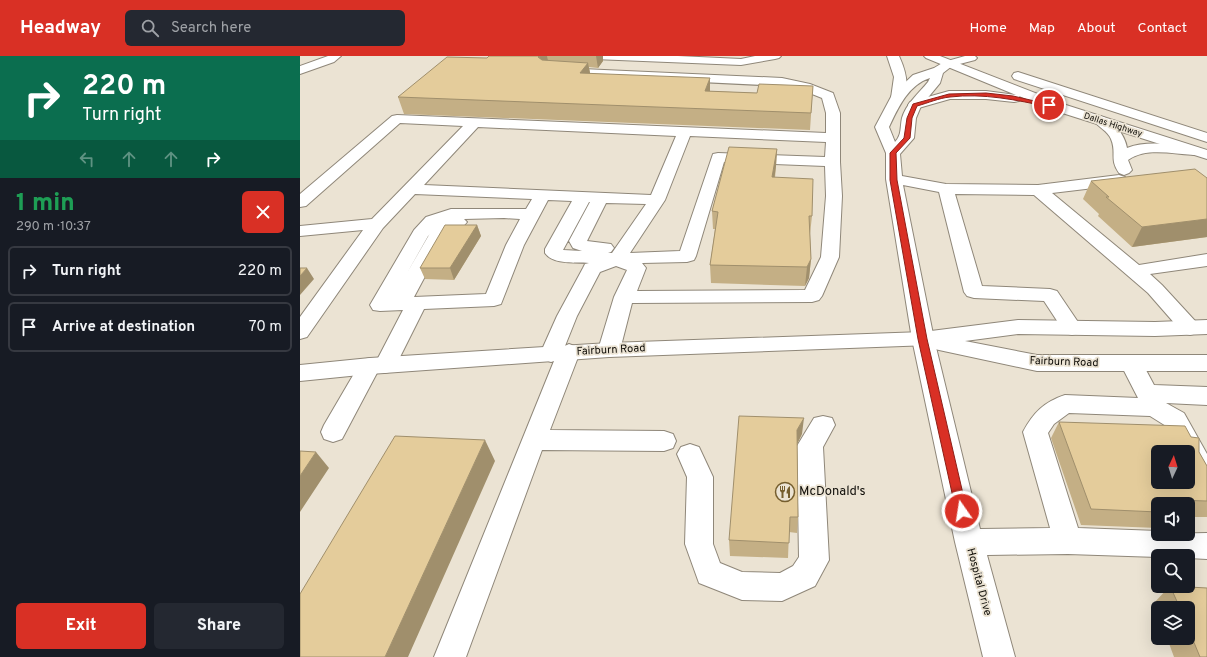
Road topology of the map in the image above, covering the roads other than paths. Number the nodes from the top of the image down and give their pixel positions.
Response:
1 (335, 56) edge
2 (594, 56) edge
3 (775, 56) edge
4 (930, 56) edge
5 (892, 57) edge
6 (969, 57) edge
7 (986, 63) dead end
8 (943, 68) junction
9 (300, 70) edge
10 (549, 71) edge
11 (1007, 72) dead end
12 (897, 98) junction
13 (915, 105) junction
14 (1061, 108) junction
15 (1100, 120) junction
16 (475, 122) junction
17 (685, 132) junction
18 (724, 134) junction
19 (833, 138) junction
20 (1207, 138) edge
21 (893, 153) junction
22 (1201, 153) edge
23 (718, 157) junction
24 (1119, 160) junction
25 (832, 162) junction
26 (894, 180) junction
27 (411, 189) junction
28 (946, 189) junction
29 (1038, 190) junction
30 (543, 195) junction
31 (583, 197) junction
32 (601, 197) junction
33 (657, 200) junction
34 (300, 202) edge
35 (531, 214) junction
36 (377, 224) junction
37 (300, 231) edge
38 (515, 245) junction
39 (620, 255) junction
40 (1207, 260) edge
41 (1135, 271) junction
42 (624, 297) junction
43 (408, 303) junction
44 (1199, 327) edge
45 (1072, 328) junction
46 (300, 332) edge
47 (923, 339) junction
48 (609, 350) junction
49 (560, 353) junction
50 (1131, 363) junction
51 (378, 366) junction
52 (1206, 366) edge
53 (300, 373) edge
54 (1207, 396) edge
55 (1151, 400) junction
56 (823, 425) dead end
57 (333, 432) dead end
58 (534, 440) junction
59 (664, 440) dead end
60 (690, 454) dead end
61 (1207, 478) edge
62 (1068, 541) junction
63 (969, 542) junction
64 (1207, 546) edge
65 (450, 657) edge
66 (999, 657) edge

1 - 9 main road
2 - 3 main road
4 - 8 main road, Dallas Highway
5 - 12 main road
6 - 7 main road
6 - 8 main road, Hospital Drive
8 - 12 main road, Hospital Drive
8 - 13 main road
8 - 14 main road, Dallas Highway
10 - 19 main road
11 - 20 main road, Dallas Highway
12 - 21 main road, Hospital Drive
13 - 14 main road
13 - 21 main road
14 - 15 main road, Dallas Highway
15 - 22 main road, Dallas Highway
15 - 24 main road
16 - 17 main road
16 - 27 main road
16 - 34 main road
17 - 18 main road
17 - 33 main road
18 - 19 main road
18 - 23 main road
19 - 25 main road
21 - 26 main road, Hospital Drive
22 - 24 main road
23 - 25 main road
23 - 39 main road
24 - 29 main road
25 - 42 main road
26 - 28 main road
26 - 47 main road, Hospital Drive
27 - 30 main road
27 - 36 main road
28 - 29 main road
28 - 45 main road
29 - 41 main road
30 - 31 main road
30 - 35 main road
31 - 32 main road
31 - 39 main road
32 - 33 main road
32 - 39 main road
33 - 39 main road
35 - 38 main road
35 - 43 main road
36 - 37 main road
36 - 46 main road
38 - 43 main road
38 - 43 main road
39 - 42 main road
39 - 49 main road
40 - 41 main road
41 - 44 main road
42 - 48 main road
43 - 51 main road
44 - 45 main road, Fairburn Road
45 - 47 main road, Fairburn Road
47 - 48 main road, Fairburn Road
47 - 50 main road, Fairburn Road
47 - 63 main road, Hospital Drive
48 - 49 main road, Fairburn Road
49 - 51 main road, Fairburn Road
49 - 58 main road
50 - 52 main road, Fairburn Road
50 - 55 main road
51 - 53 main road, Fairburn Road
51 - 57 main road
54 - 55 main road
55 - 61 main road
55 - 62 main road
56 - 60 main road
58 - 59 main road
58 - 65 main road
62 - 63 main road
62 - 64 main road
63 - 66 main road, Hospital Drive

